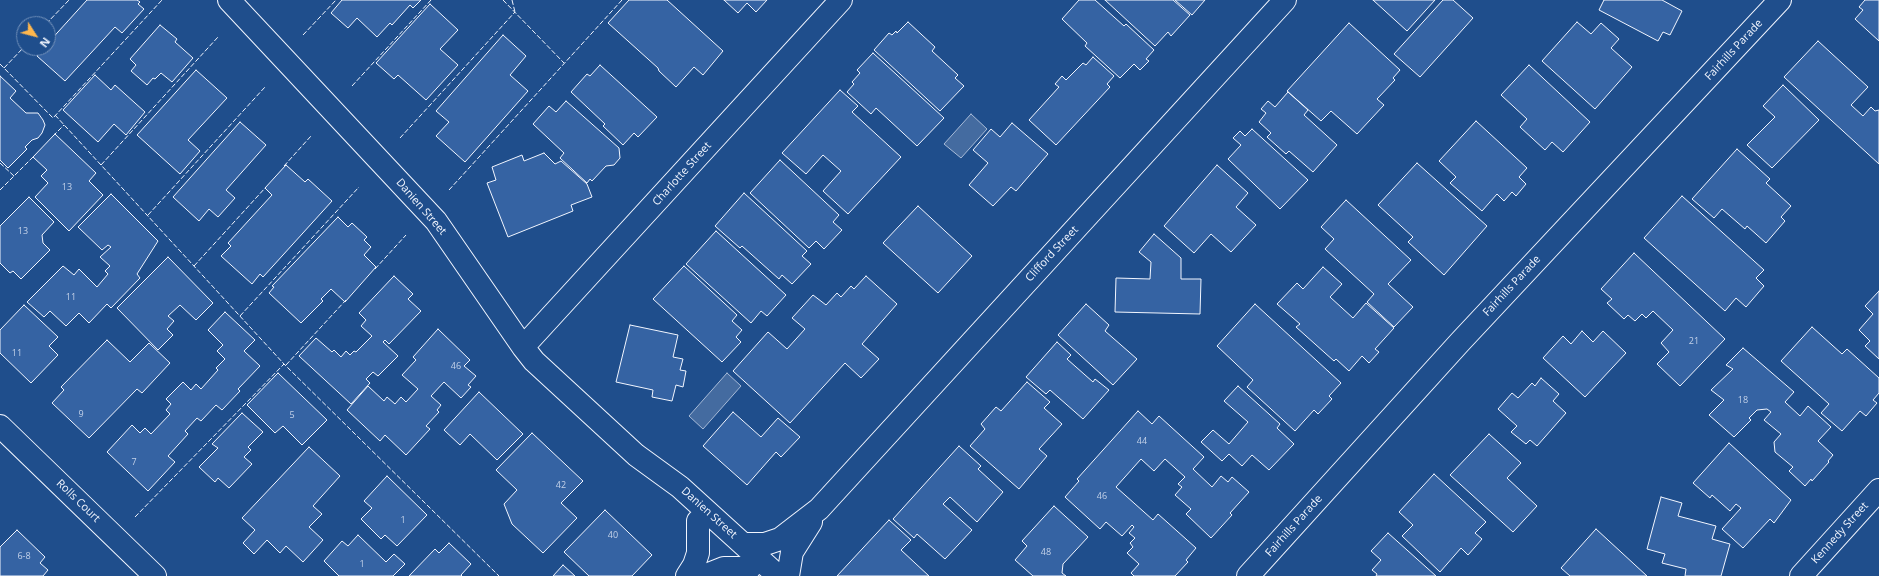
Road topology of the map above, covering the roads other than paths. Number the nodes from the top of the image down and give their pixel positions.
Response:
1 (228, 0) edge
2 (841, 0) edge
3 (1286, 0) edge
4 (1780, 0) edge
5 (523, 347) junction
6 (0, 426) edge
7 (636, 455) junction
8 (1879, 490) edge
9 (819, 509) junction
10 (698, 521) junction
11 (744, 544) junction
12 (754, 572) edge
13 (156, 576) edge
14 (687, 576) edge
15 (704, 576) edge
16 (778, 576) edge
17 (788, 576) edge
18 (1248, 576) edge
19 (1801, 576) edge

1 - 5 street, Danien Street
2 - 5 street, Charlotte Street
3 - 9 street, Clifford Street
4 - 18 street, Fairhills Parade
5 - 7 street, Danien Street
6 - 13 street, Rolls Court
7 - 10 street, Danien Street
7 - 11 street, Danien Street
8 - 19 street, Kennedy Street
9 - 11 street, Clifford Street
9 - 17 street, Clifford Street
10 - 12 street, Danien Street
10 - 14 street
11 - 16 street, Danien Street
12 - 15 street

